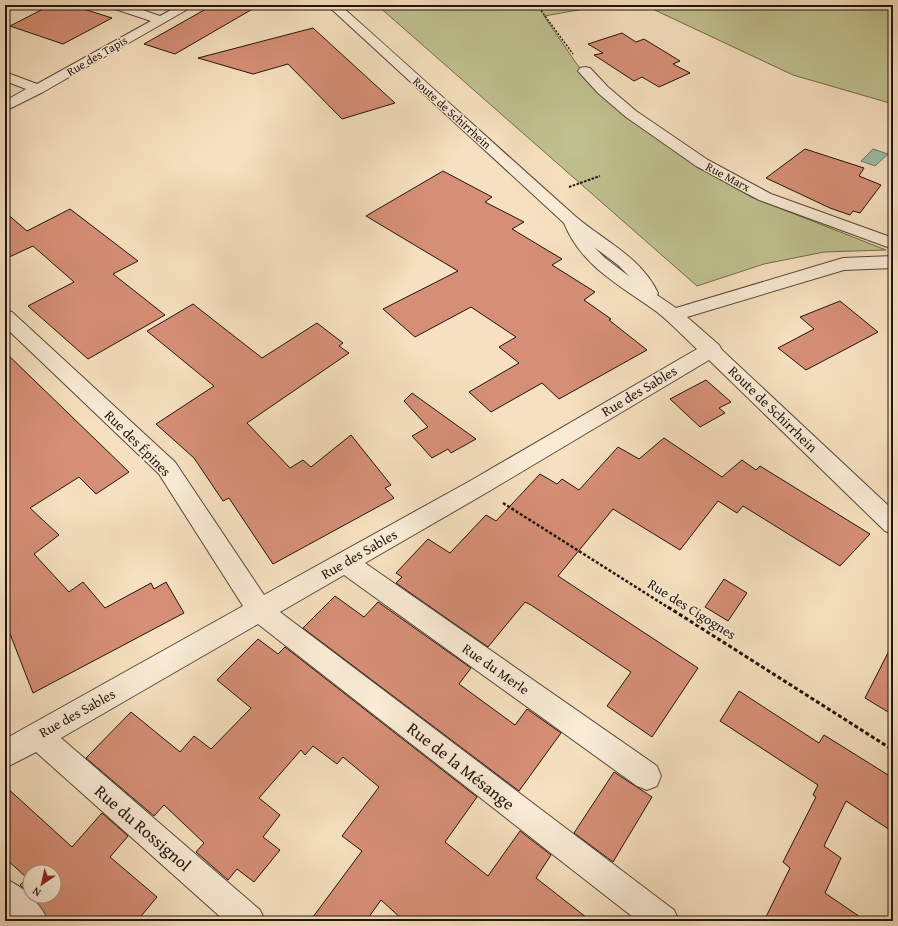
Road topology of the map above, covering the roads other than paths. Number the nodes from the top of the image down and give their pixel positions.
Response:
1 (116, 5) edge
2 (189, 5) edge
3 (333, 5) edge
4 (160, 20) junction
5 (586, 71) road end
6 (5, 76) edge
7 (38, 89) junction
8 (5, 108) edge
9 (893, 244) edge
10 (893, 262) edge
11 (673, 315) junction
12 (5, 316) edge
13 (712, 350) junction
14 (893, 524) edge
15 (345, 562) junction
16 (260, 611) junction
17 (37, 735) junction
18 (5, 754) edge
19 (647, 776) dead end
20 (5, 894) edge
21 (32, 921) edge
22 (249, 921) edge
23 (663, 921) edge

1 - 4 street
2 - 4 street, Rue des Tapis
3 - 11 street, Route de Schirrhein
4 - 7 street, Rue des Tapis
5 - 9 street, Rue Marx
6 - 7 street
7 - 8 street, Rue des Tapis
10 - 11 street
11 - 13 street, Route de Schirrhein
12 - 16 street, Rue des Épines
13 - 14 street, Route de Schirrhein
13 - 15 street, Rue des Sables
15 - 16 street, Rue des Sables
15 - 19 street, Rue du Merle
16 - 17 street, Rue des Sables
16 - 23 street, Rue de la Mésange
17 - 18 street, Rue des Sables
17 - 22 street, Rue du Rossignol
20 - 21 street

